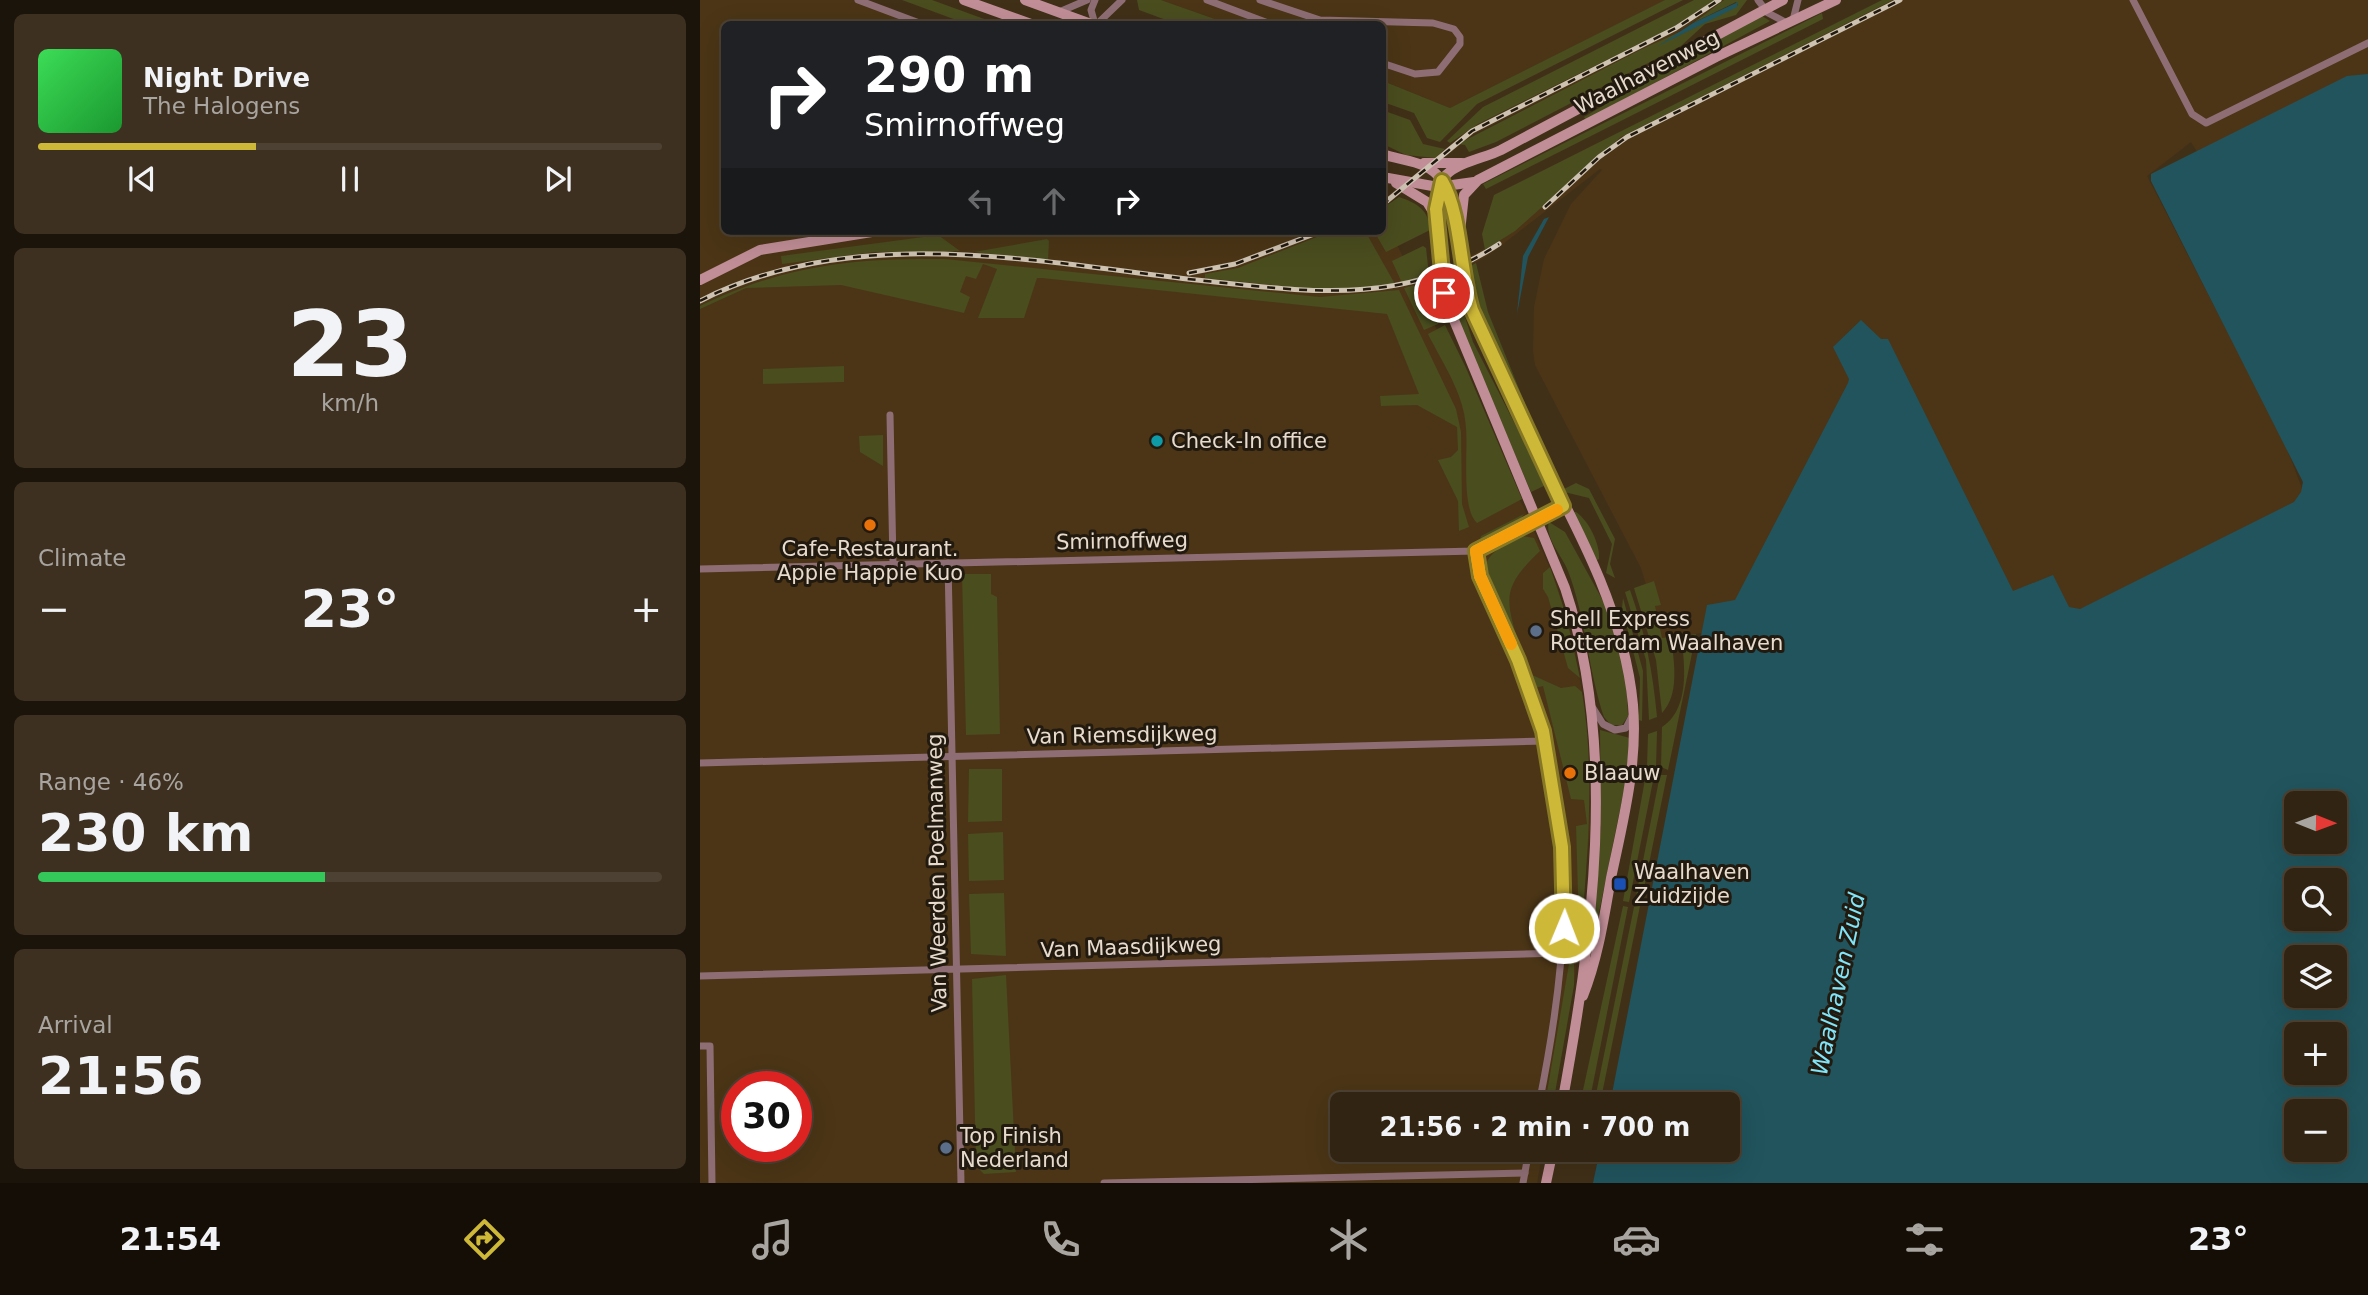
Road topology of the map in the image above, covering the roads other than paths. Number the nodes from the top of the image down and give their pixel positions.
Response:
1 (858, 0) edge
2 (964, 0) edge
3 (1026, 0) edge
4 (1087, 0) edge
5 (1095, 0) edge
6 (1122, 0) edge
7 (1207, 0) edge
8 (1260, 0) edge
9 (1783, 0) edge
10 (1798, 0) edge
11 (1836, 0) edge
12 (2133, 0) edge
13 (1759, 3) edge
14 (1058, 12) junction
15 (1107, 16) junction
16 (914, 21) edge
17 (1023, 21) edge
18 (1079, 21) edge
19 (1093, 21) edge
20 (1099, 21) edge
21 (1108, 21) edge
22 (1263, 21) edge
23 (1358, 21) edge
24 (1386, 22) edge
25 (1790, 22) junction
26 (2368, 43) edge
27 (1386, 64) edge
28 (1386, 155) edge
29 (1413, 162) junction
30 (1459, 165) junction
31 (1386, 177) edge
32 (1386, 178) edge
33 (1468, 186) junction
34 (1443, 187) junction
35 (1436, 223) junction
36 (852, 235) edge
37 (700, 280) edge
38 (1464, 282) junction
39 (890, 415) dead end
40 (1563, 506) junction
41 (1537, 520) junction
42 (1476, 551) junction
43 (948, 563) junction
44 (893, 564) junction
45 (700, 569) edge
46 (1590, 705) junction
47 (1633, 709) junction
48 (1545, 741) junction
49 (952, 756) junction
50 (700, 763) edge
51 (1563, 953) junction
52 (957, 969) junction
53 (700, 976) edge
54 (1579, 1007) junction
55 (700, 1046) edge
56 (1541, 1092) edge
57 (1564, 1092) edge
58 (700, 1114) edge
59 (711, 1114) junction
60 (1527, 1162) edge
61 (1550, 1162) edge
62 (1525, 1173) junction
63 (712, 1183) edge
64 (961, 1183) edge
65 (1104, 1183) edge
66 (1522, 1183) edge
67 (1546, 1183) edge

1 - 16 street
2 - 17 main road
3 - 14 main road
4 - 14 street
5 - 19 street
6 - 15 street
7 - 22 street
8 - 23 street
9 - 13 main road, Waalhavenweg
10 - 25 street
11 - 25 main road, Waalhavenweg
12 - 26 street
13 - 25 street
13 - 30 main road, Waalhavenweg
14 - 18 main road
15 - 20 street
15 - 21 street
24 - 27 street
25 - 33 main road, Waalhavenweg
28 - 29 main road
29 - 30 main road, Waalhavenweg
29 - 34 main road
30 - 34 main road
31 - 34 main road
32 - 35 main road
33 - 34 main road
33 - 38 main road
34 - 35 main road
34 - 38 main road
35 - 41 main road
36 - 37 main road
38 - 40 main road
39 - 44 street
40 - 41 street
40 - 47 main road
41 - 42 street, Smirnoffweg
41 - 46 main road
42 - 43 street, Smirnoffweg
42 - 48 street
43 - 44 street, Smirnoffweg
43 - 49 street, Van Weerden Poelmanweg
44 - 45 street, Smirnoffweg
46 - 47 street
46 - 54 main road
47 - 54 main road
48 - 49 street, Van Riemsdijkweg
48 - 51 street
49 - 50 street, Van Riemsdijkweg
49 - 52 street, Van Weerden Poelmanweg
51 - 52 street, Van Maasdijkweg
51 - 56 street
52 - 53 street, Van Maasdijkweg
52 - 64 street, Van Weerden Poelmanweg
54 - 57 main road
55 - 59 street
58 - 59 street
59 - 63 street
60 - 62 street
61 - 67 main road
62 - 65 street
62 - 66 street

